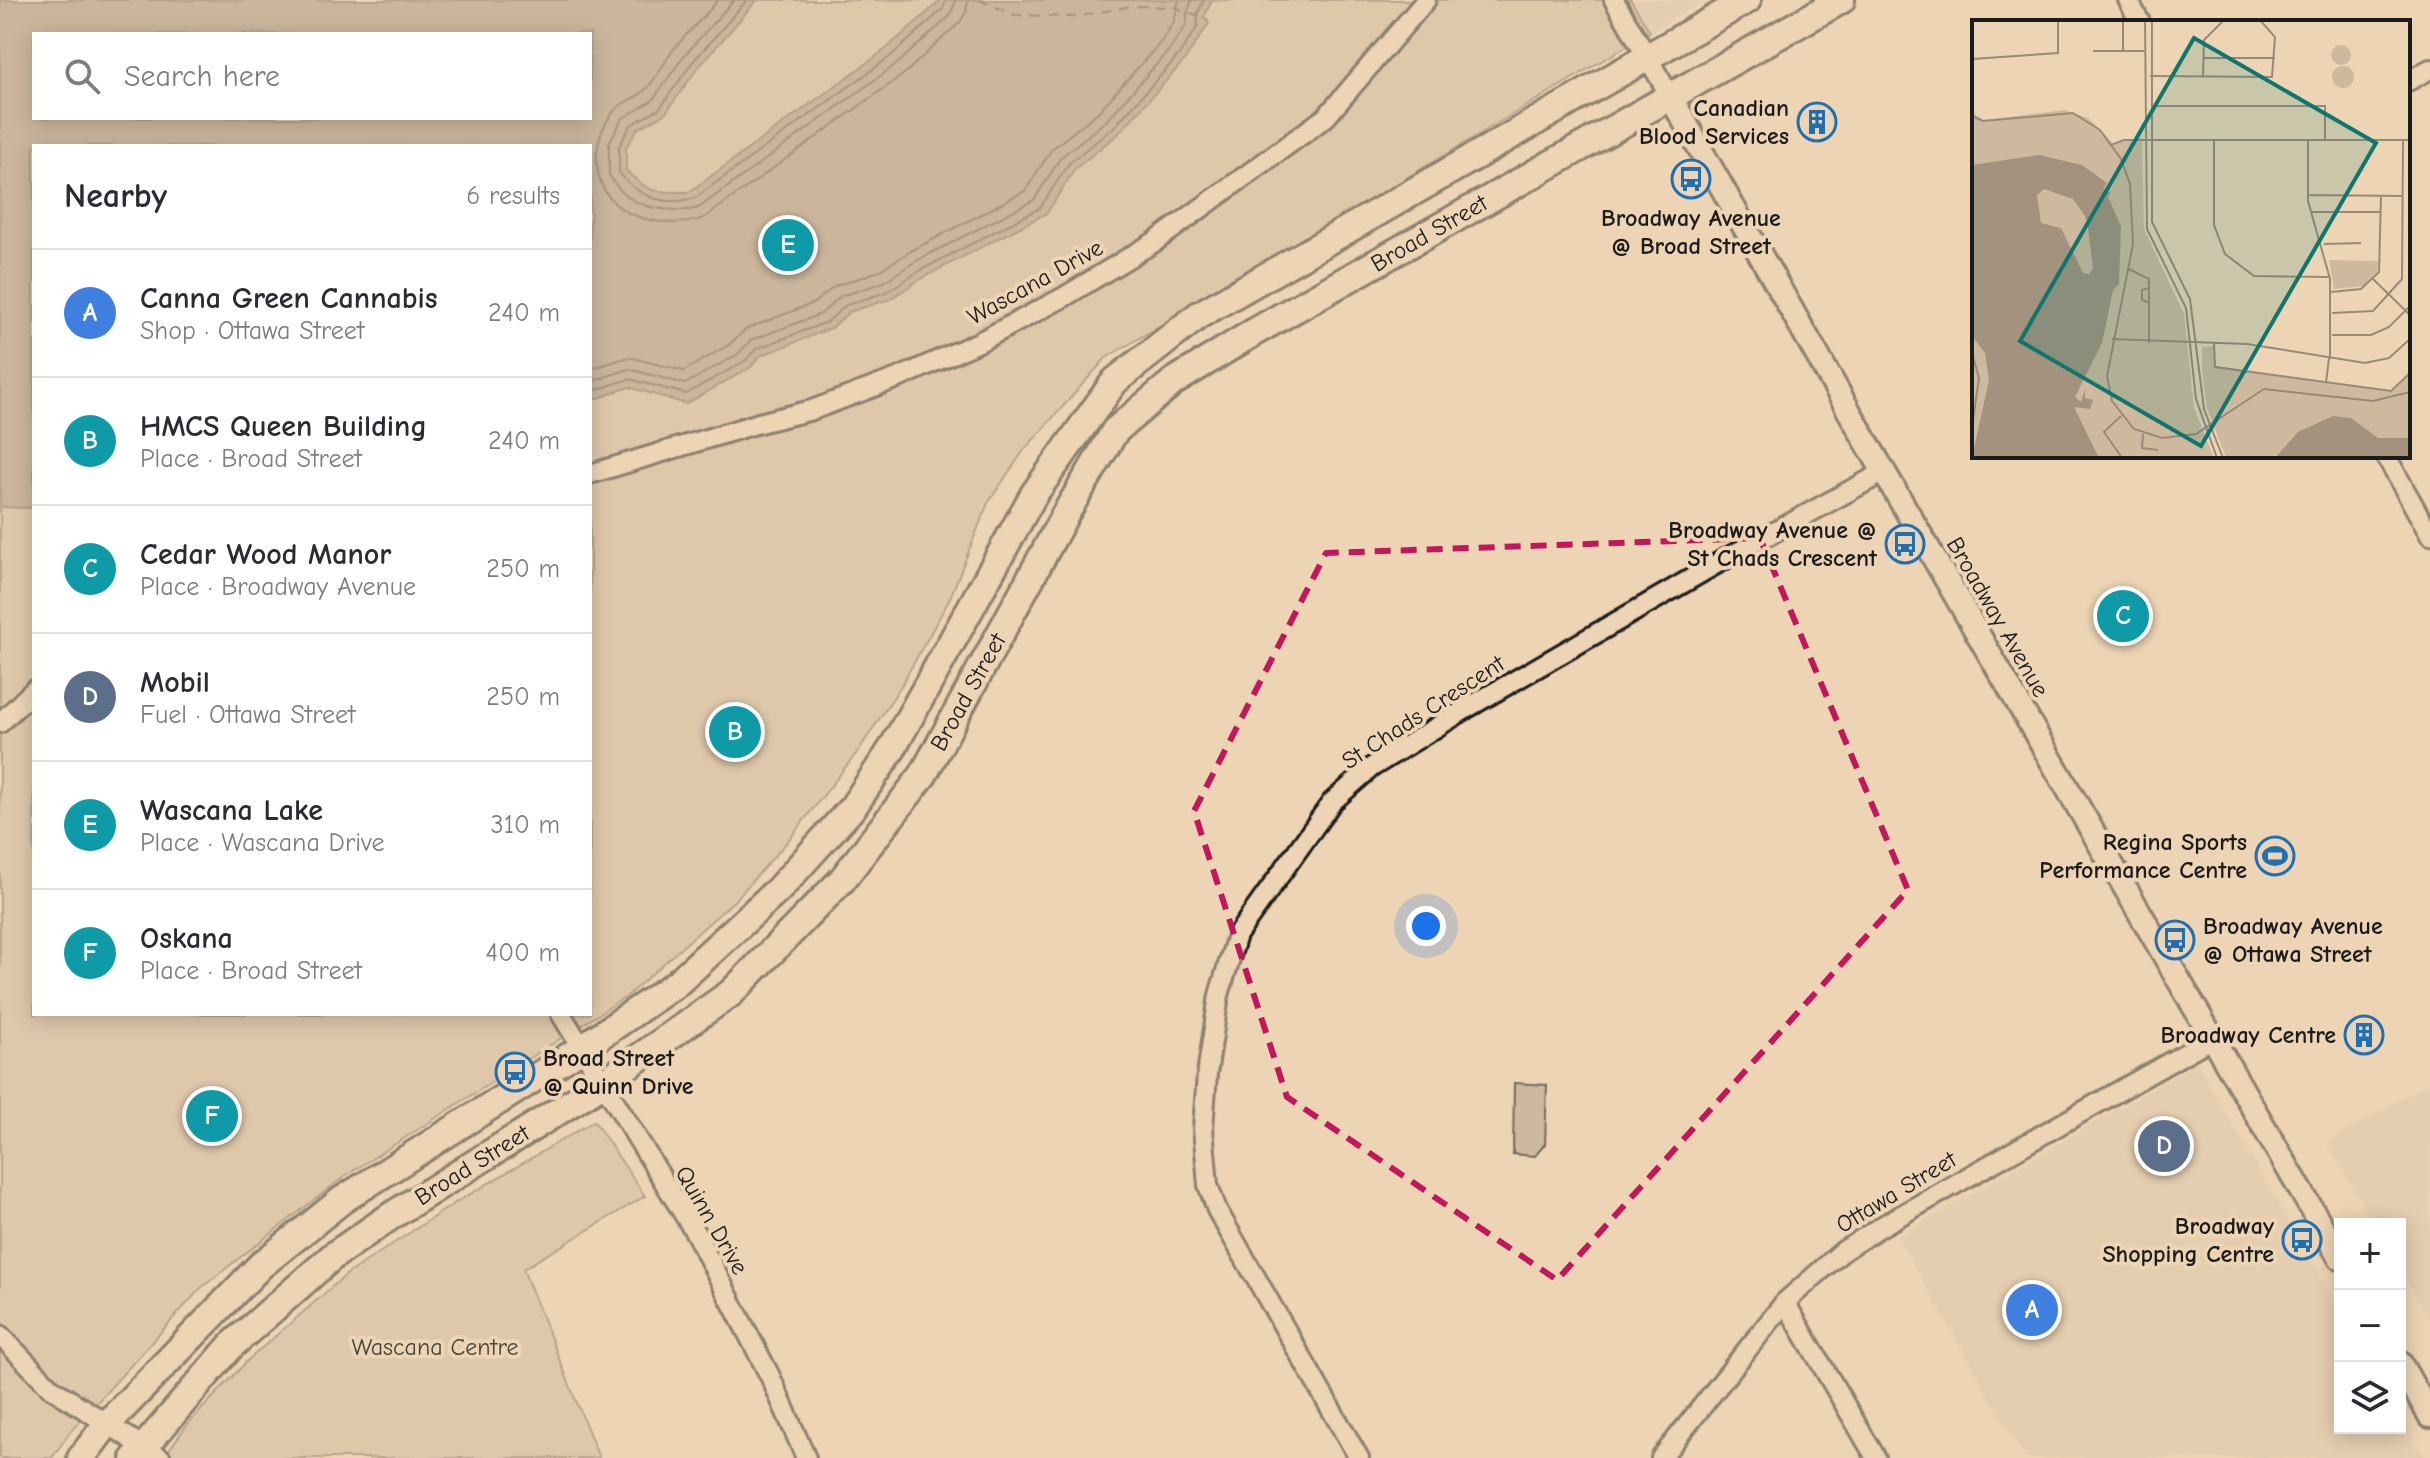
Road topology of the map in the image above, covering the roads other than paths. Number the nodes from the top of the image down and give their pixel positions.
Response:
1 (1426, 0) edge
2 (1614, 0) edge
3 (1747, 0) edge
4 (1841, 0) edge
5 (2128, 0) edge
6 (2139, 20) edge
7 (1647, 58) junction
8 (2430, 69) edge
9 (2410, 80) edge
10 (1670, 96) junction
11 (2387, 458) edge
12 (1884, 472) junction
13 (592, 473) edge
14 (2430, 535) edge
15 (32, 692) edge
16 (0, 723) edge
17 (562, 1016) edge
18 (2214, 1037) junction
19 (582, 1048) junction
20 (603, 1083) junction
21 (2334, 1247) edge
22 (1785, 1302) junction
23 (0, 1335) edge
24 (2406, 1374) edge
25 (2430, 1416) edge
26 (106, 1425) junction
27 (147, 1455) edge
28 (81, 1458) edge
29 (806, 1458) edge
30 (1359, 1458) edge
31 (1661, 1458) edge
32 (1876, 1458) edge

1 - 13 street, Wascana Drive
2 - 7 street, Broadway Avenue
3 - 7 main road, Broad Street
4 - 10 main road, Broad Street
5 - 6 street
7 - 10 street, Broadway Avenue
7 - 19 main road, Broad Street
8 - 9 street
10 - 12 street, Broadway Avenue
10 - 20 main road, Broad Street
11 - 14 street
12 - 18 street, Broadway Avenue
12 - 30 street, St Chads Crescent
15 - 16 street
17 - 19 street, Quinn Drive
18 - 21 street, Broadway Avenue
18 - 22 street, Ottawa Street
19 - 20 street, Quinn Drive
19 - 26 main road, Broad Street
20 - 27 main road, Broad Street
20 - 29 street, Quinn Drive
22 - 31 street, Ottawa Street
22 - 32 street
23 - 26 street
24 - 25 street
26 - 27 street
26 - 28 main road, Broad Street

